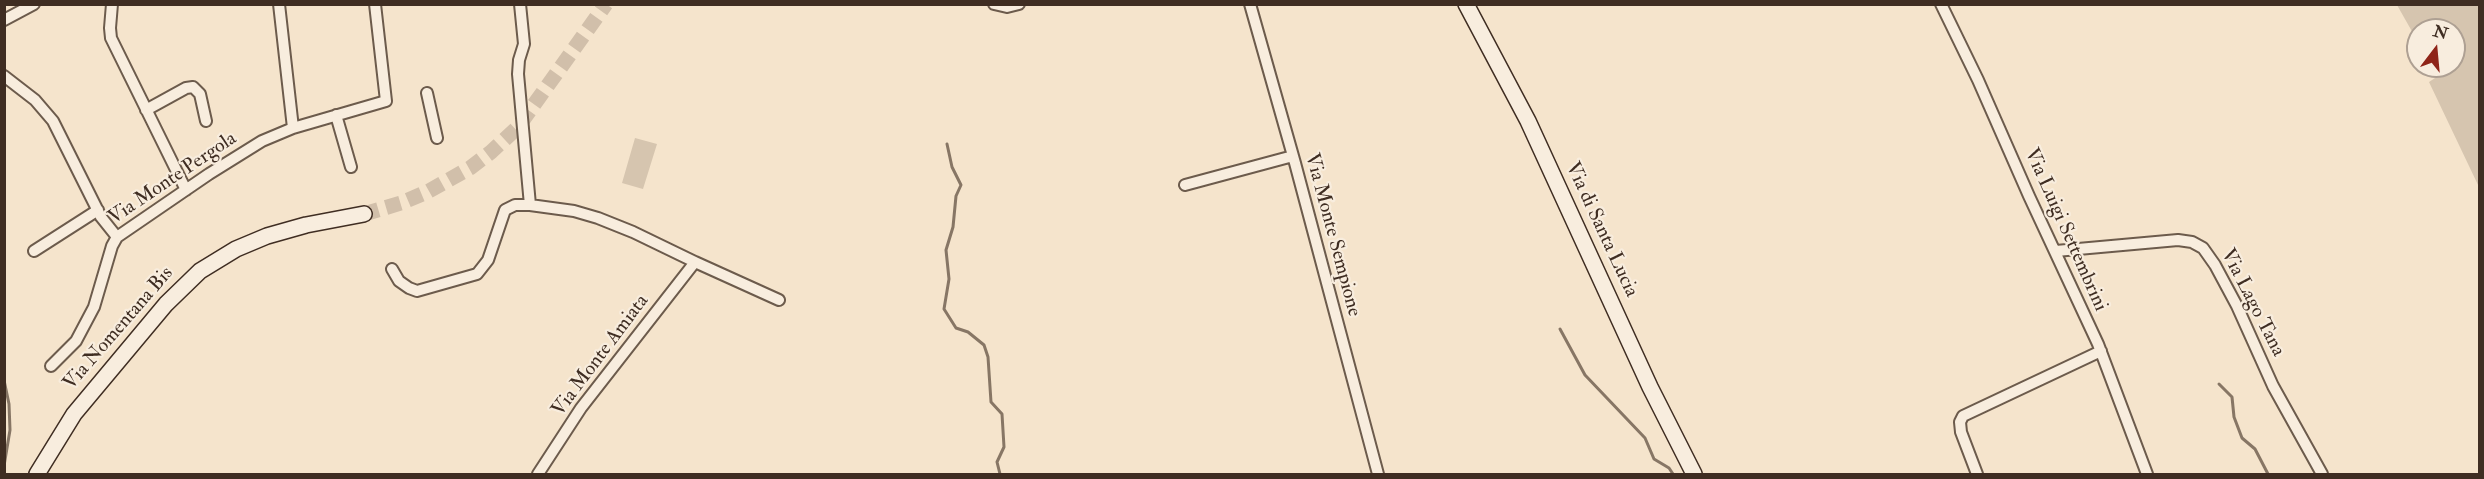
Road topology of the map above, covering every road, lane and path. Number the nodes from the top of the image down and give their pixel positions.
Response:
1 (34, 4) edge
2 (112, 4) edge
3 (279, 4) edge
4 (375, 4) edge
5 (520, 4) edge
6 (994, 4) edge
7 (1019, 4) edge
8 (1250, 4) edge
9 (1466, 4) edge
10 (1941, 4) edge
11 (4, 20) edge
12 (4, 76) edge
13 (426, 93) dead end
14 (146, 110) junction
15 (336, 115) junction
16 (206, 121) dead end
17 (293, 128) junction
18 (436, 138) dead end
19 (1293, 156) junction
20 (351, 167) dead end
21 (1185, 185) dead end
22 (186, 189) junction
23 (530, 205) junction
24 (98, 210) junction
25 (364, 214) tunnel mouth
26 (117, 237) junction
27 (34, 251) dead end
28 (2056, 251) junction
29 (695, 262) junction
30 (392, 269) dead end
31 (779, 300) dead end
32 (2101, 351) junction
33 (51, 366) dead end
34 (37, 474) edge
35 (538, 474) edge
36 (1378, 474) edge
37 (1694, 474) edge
38 (1977, 474) edge
39 (2147, 474) edge
40 (2322, 474) edge

1 - 11 street
2 - 14 street
3 - 17 street
4 - 15 street, Via Monte Pergola
5 - 23 street
6 - 7 street
8 - 19 street, Via Monte Sempione
9 - 37 street, Via di Santa Lucia
10 - 28 street, Via Luigi Settembrini
12 - 24 street
13 - 18 street
14 - 16 street
14 - 22 street
15 - 17 street, Via Monte Pergola
15 - 20 street
17 - 22 street, Via Monte Pergola
19 - 21 street
19 - 36 street, Via Monte Sempione
22 - 26 street, Via Monte Pergola
23 - 29 street
23 - 30 street
24 - 26 street
24 - 27 street
25 - 34 street, Via Nomentana Bis
26 - 33 street, Via Monte Pergola
28 - 32 street, Via Luigi Settembrini
28 - 40 street, Via Lago Tana
29 - 31 street
29 - 35 street, Via Monte Amiata
32 - 38 street
32 - 39 street, Via Luigi Settembrini

